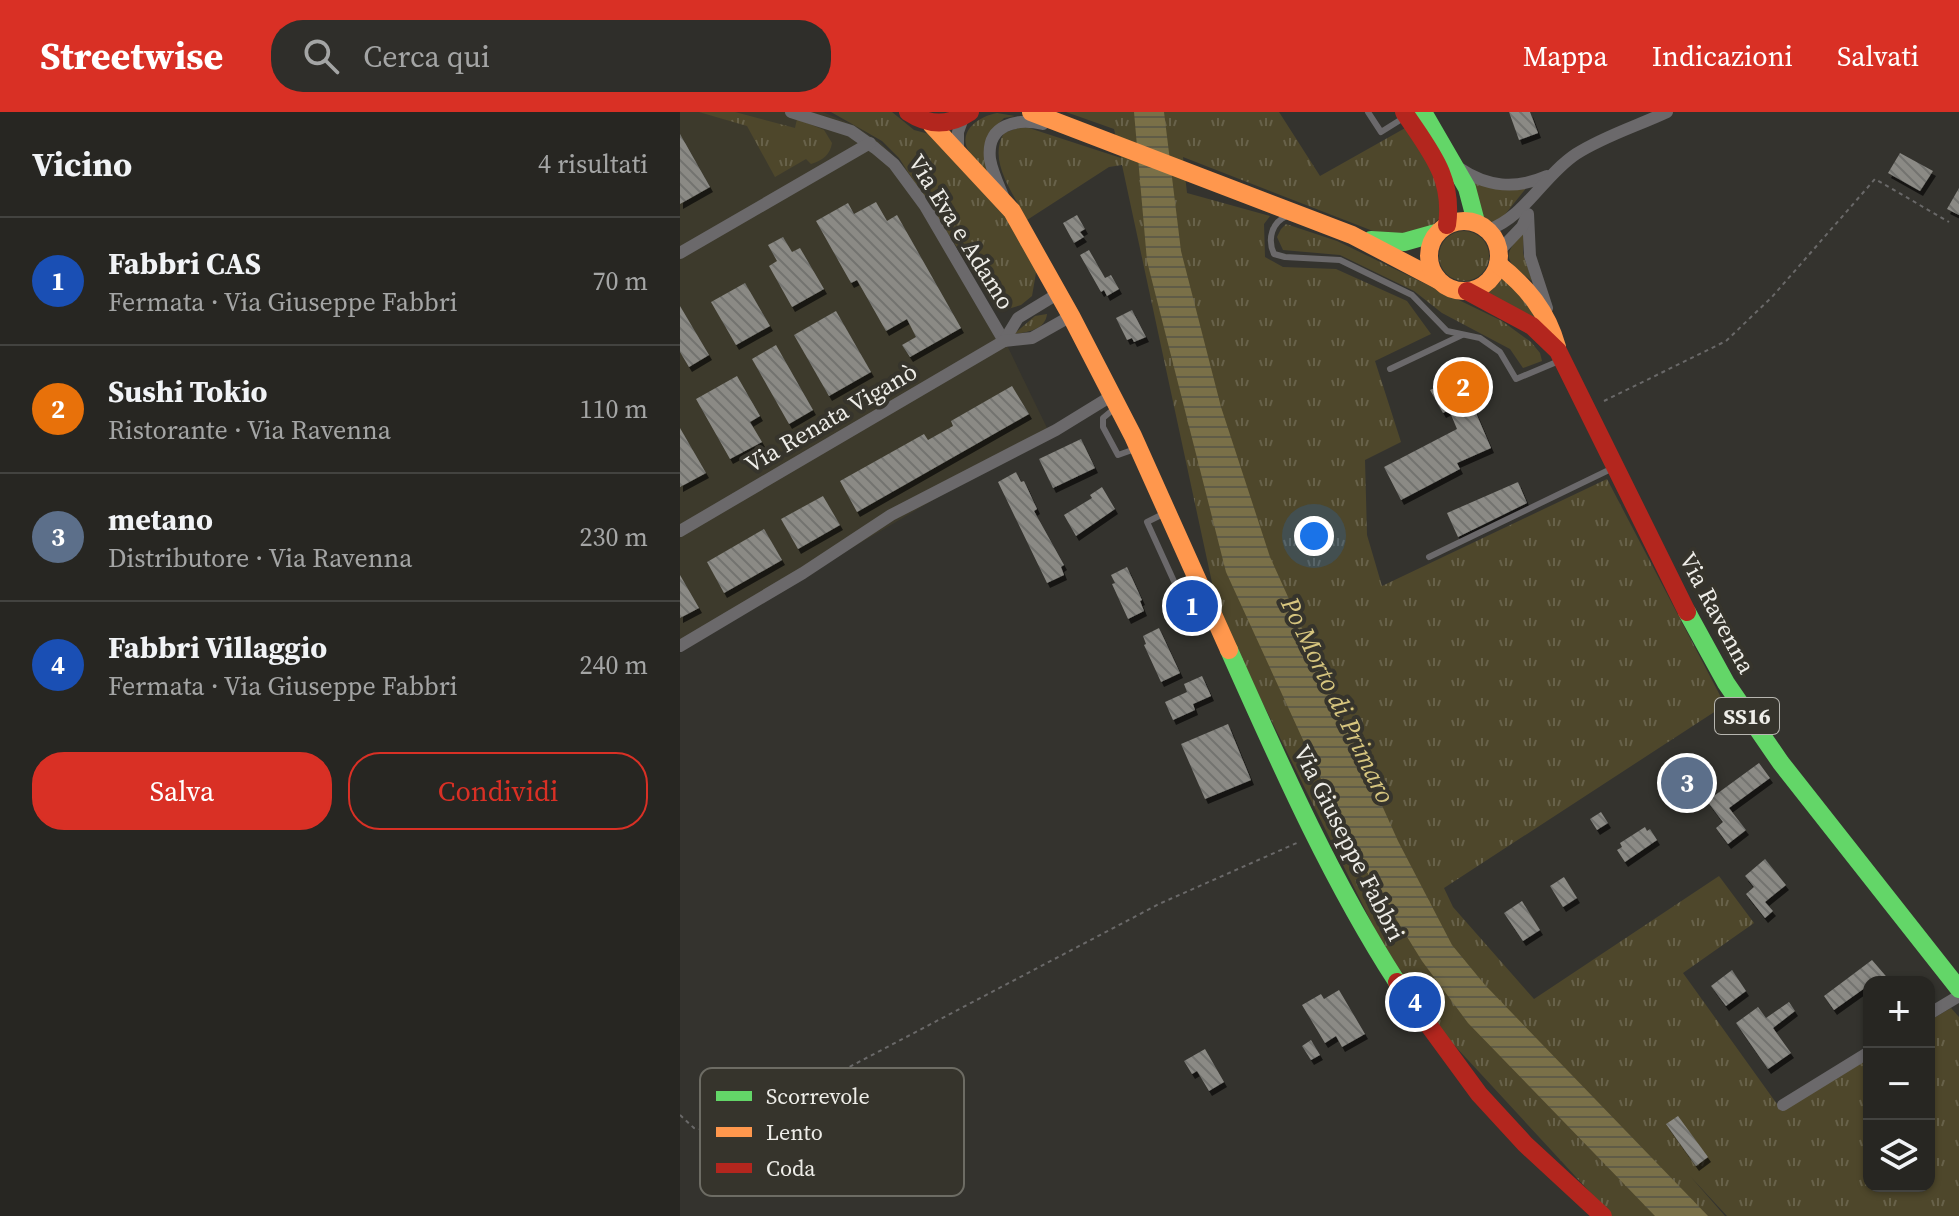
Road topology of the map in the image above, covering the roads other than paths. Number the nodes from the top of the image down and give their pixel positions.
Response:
1 (791, 112) edge
2 (908, 112) edge
3 (1031, 112) edge
4 (1368, 112) edge
5 (1667, 112) edge
6 (1411, 113) edge
7 (967, 115) edge
8 (931, 124) junction
9 (1091, 134) junction
10 (870, 143) junction
11 (958, 151) junction
12 (1455, 165) junction
13 (1553, 173) junction
14 (1535, 190) junction
15 (1005, 203) junction
16 (1295, 213) junction
17 (1528, 214) junction
18 (1482, 226) junction
19 (1442, 229) junction
20 (1352, 235) junction
21 (680, 253) edge
22 (1498, 257) junction
23 (1438, 280) junction
24 (1467, 291) junction
25 (1059, 293) junction
26 (1071, 316) junction
27 (1552, 328) junction
28 (1462, 335) junction
29 (1004, 341) junction
30 (1560, 356) junction
31 (1390, 369) dead end
32 (1116, 400) junction
33 (1616, 467) junction
34 (680, 531) edge
35 (1429, 557) dead end
36 (680, 646) edge
37 (1959, 989) edge
38 (1959, 996) edge
39 (1935, 1010) edge
40 (1863, 1056) edge
41 (1783, 1105) dead end
42 (1603, 1216) edge

1 - 10 street, Via Eva e Adamo
2 - 8 main road, Via Giuseppe Fabbri
3 - 9 main road
4 - 6 lane
5 - 13 street
6 - 12 main road, Via Ravenna
6 - 19 main road
7 - 8 main road
7 - 11 street
8 - 11 main road, Via Giuseppe Fabbri
9 - 15 street
9 - 16 main road
10 - 21 street
10 - 29 street, Via Eva e Adamo
11 - 15 main road, Via Giuseppe Fabbri
12 - 13 street
12 - 18 main road, Via Ravenna
13 - 14 street
14 - 17 street
14 - 18 street
15 - 25 main road, Via Giuseppe Fabbri
16 - 20 main road
16 - 28 lane
17 - 22 street
17 - 27 street
18 - 19 main road
18 - 22 main road, Via Ravenna
19 - 20 main road
19 - 23 main road
20 - 23 main road, Via Ravenna
22 - 24 main road
22 - 27 main road, Via Ravenna
23 - 24 main road, Via Ravenna
24 - 30 main road, Via Ravenna
25 - 26 main road, Via Giuseppe Fabbri
25 - 29 street, Via Renata Viganò
26 - 29 street, Via Renata Viganò
26 - 32 main road, Via Giuseppe Fabbri
27 - 30 main road, Via Ravenna
28 - 30 lane
28 - 31 lane
29 - 34 street, Via Renata Viganò
30 - 33 main road, Via Ravenna / SS16
32 - 36 street
32 - 42 main road, Via Giuseppe Fabbri
33 - 35 lane
33 - 37 main road, Via Ravenna / SS16
38 - 39 street
40 - 41 street

